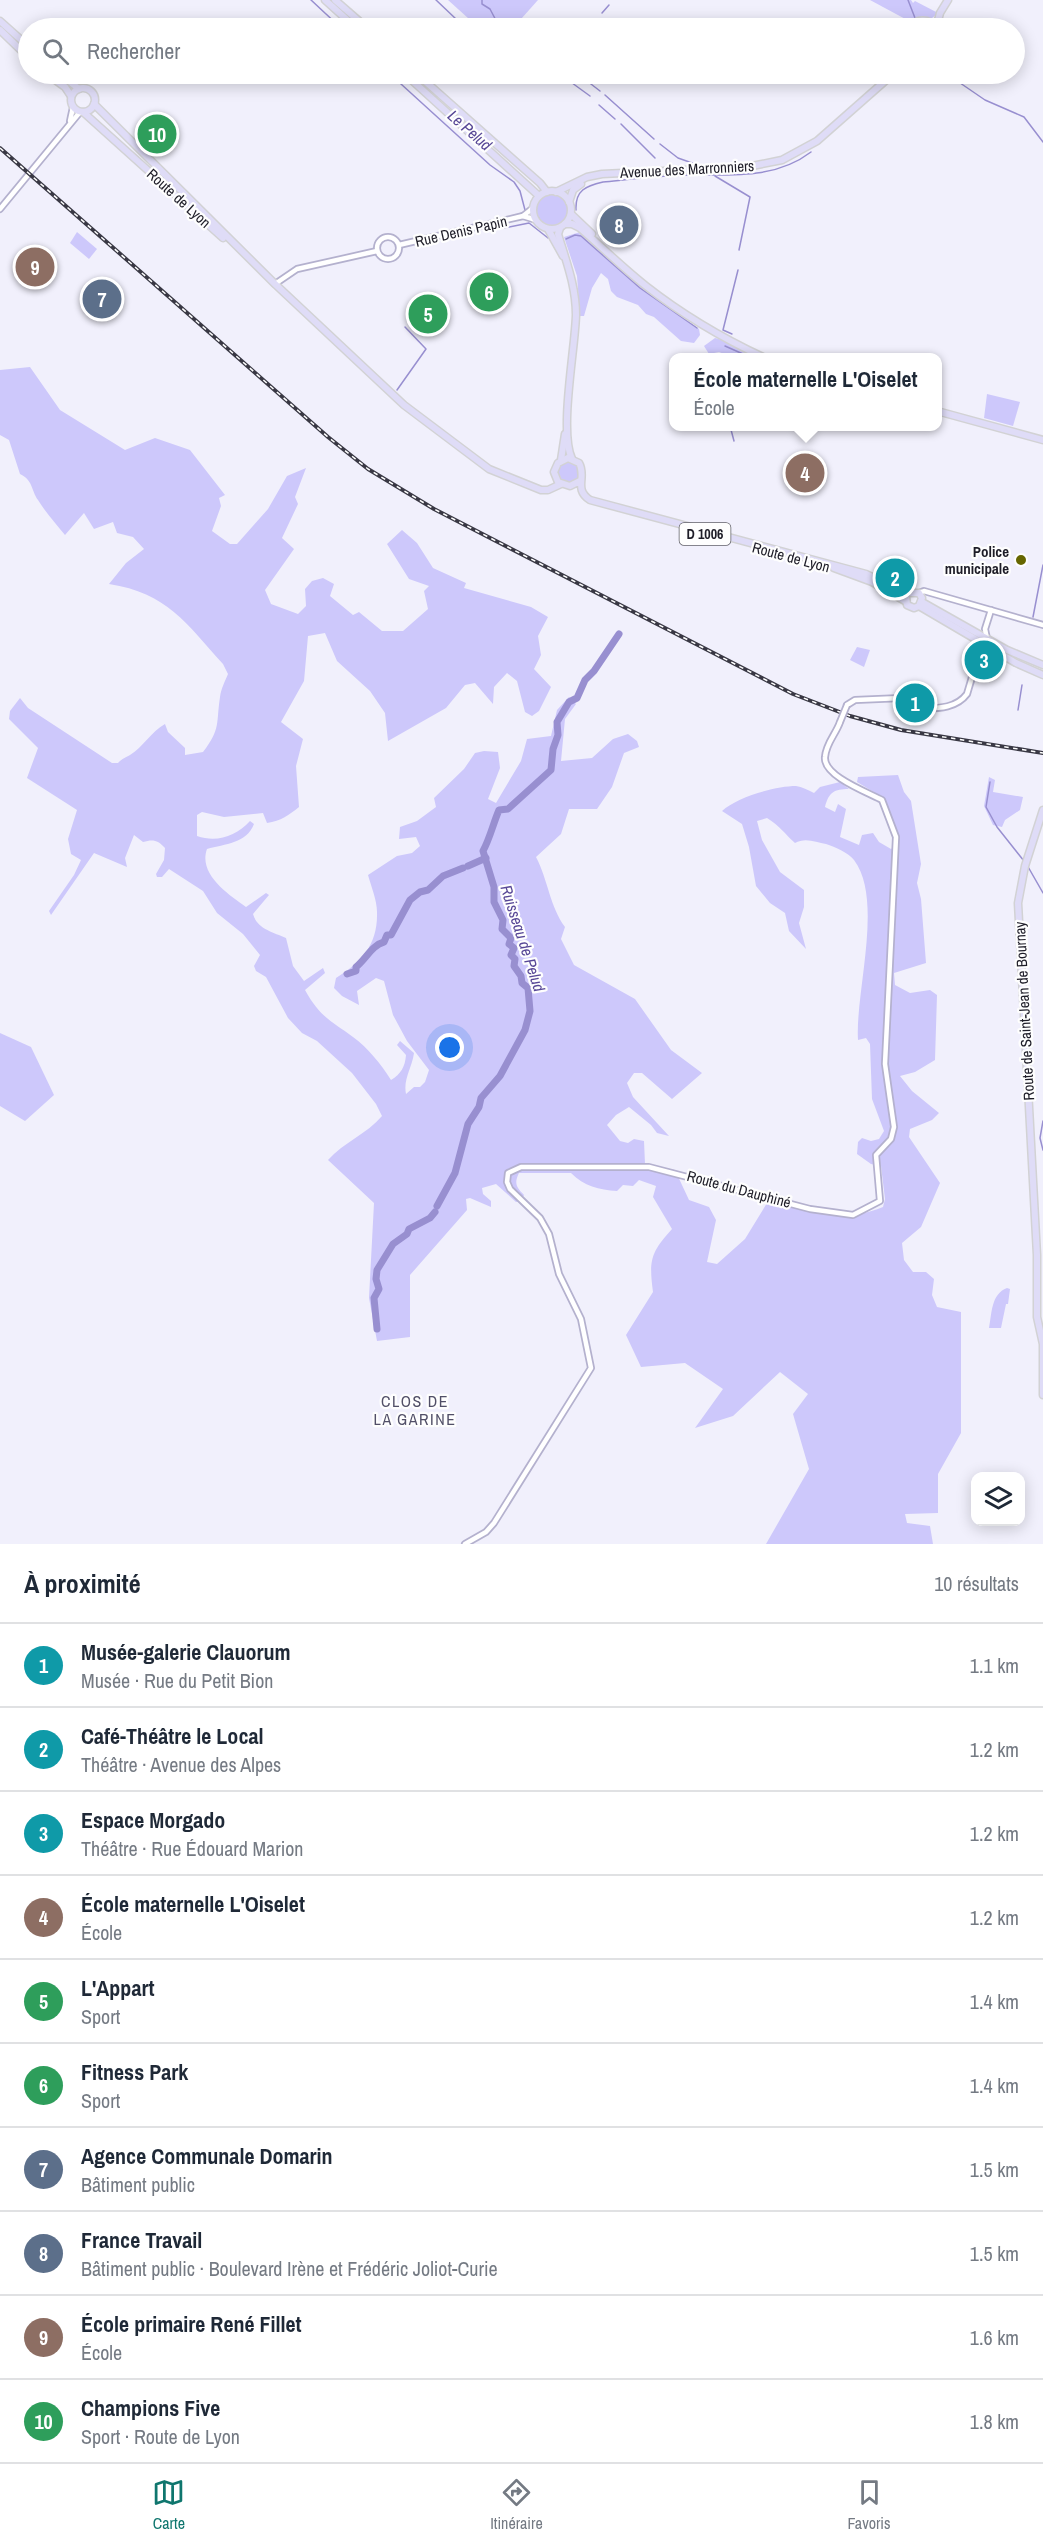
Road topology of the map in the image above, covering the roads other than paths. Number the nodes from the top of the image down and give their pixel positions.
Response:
1 (325, 0) edge
2 (335, 0) edge
3 (948, 0) edge
4 (940, 13) junction
5 (345, 18) edge
6 (356, 18) edge
7 (931, 18) edge
8 (939, 18) edge
9 (0, 21) edge
10 (0, 30) edge
11 (18, 37) edge
12 (18, 47) edge
13 (61, 84) edge
14 (73, 84) edge
15 (416, 84) edge
16 (428, 84) edge
17 (883, 84) edge
18 (79, 89) junction
19 (71, 96) junction
20 (94, 105) junction
21 (73, 107) junction
22 (81, 112) junction
23 (70, 121) junction
24 (594, 176) junction
25 (546, 192) junction
26 (556, 192) junction
27 (539, 196) junction
28 (570, 202) junction
29 (533, 208) junction
30 (0, 209) edge
31 (571, 214) junction
32 (523, 216) junction
33 (536, 220) junction
34 (562, 226) junction
35 (548, 229) junction
36 (599, 244) junction
37 (399, 245) junction
38 (377, 251) junction
39 (567, 264) junction
40 (275, 284) junction
41 (757, 353) edge
42 (396, 396) junction
43 (942, 412) edge
44 (567, 427) junction
45 (1043, 440) edge
46 (572, 459) junction
47 (561, 460) junction
48 (555, 476) junction
49 (580, 481) junction
50 (561, 484) junction
51 (570, 486) junction
52 (908, 593) junction
53 (921, 600) junction
54 (905, 601) junction
55 (991, 610) junction
56 (1043, 625) edge
57 (986, 629) junction
58 (982, 642) junction
59 (1043, 665) edge
60 (1043, 675) edge
61 (1043, 810) edge
62 (1043, 1395) edge
63 (465, 1544) edge

1 - 5 main road
2 - 6 main road
3 - 4 main road
4 - 7 main road
4 - 8 main road
9 - 11 main road
10 - 12 main road
13 - 19 main road
14 - 18 main road
15 - 27 main road
16 - 25 main road
17 - 24 main road, Avenue des Marronniers
18 - 19 main road
18 - 20 main road
19 - 21 main road
20 - 22 main road
20 - 40 main road, Route de Lyon
21 - 22 main road
21 - 23 street
22 - 23 street
22 - 40 main road, Route de Lyon
23 - 30 street
24 - 26 main road, Avenue des Marronniers
24 - 28 main road
25 - 26 main road
25 - 27 main road
26 - 28 main road
27 - 29 main road
28 - 31 main road
29 - 32 street, Rue Denis Papin
29 - 33 main road
31 - 34 main road
31 - 36 main road
32 - 33 street, Rue Denis Papin
32 - 37 street, Rue Denis Papin
33 - 35 main road
34 - 35 main road
34 - 36 main road
34 - 39 main road
35 - 39 main road
36 - 41 main road
37 - 38 street
37 - 38 street
38 - 40 street
39 - 44 main road
40 - 42 main road, Route de Lyon
42 - 48 main road
42 - 50 main road
43 - 45 main road
44 - 46 main road
44 - 47 main road
46 - 47 main road
46 - 49 main road
47 - 48 main road
48 - 50 main road
49 - 51 main road
49 - 52 main road, D 1006
50 - 51 main road
51 - 54 main road, Route de Lyon / D 1006
52 - 53 main road
52 - 54 main road
53 - 54 main road
53 - 55 street
53 - 58 main road
55 - 56 street
55 - 57 street
57 - 58 street
57 - 58 street
58 - 59 main road
58 - 60 main road
58 - 63 street, Route du Dauphiné, bridge
61 - 62 main road, Route de Saint-Jean de Bournay

